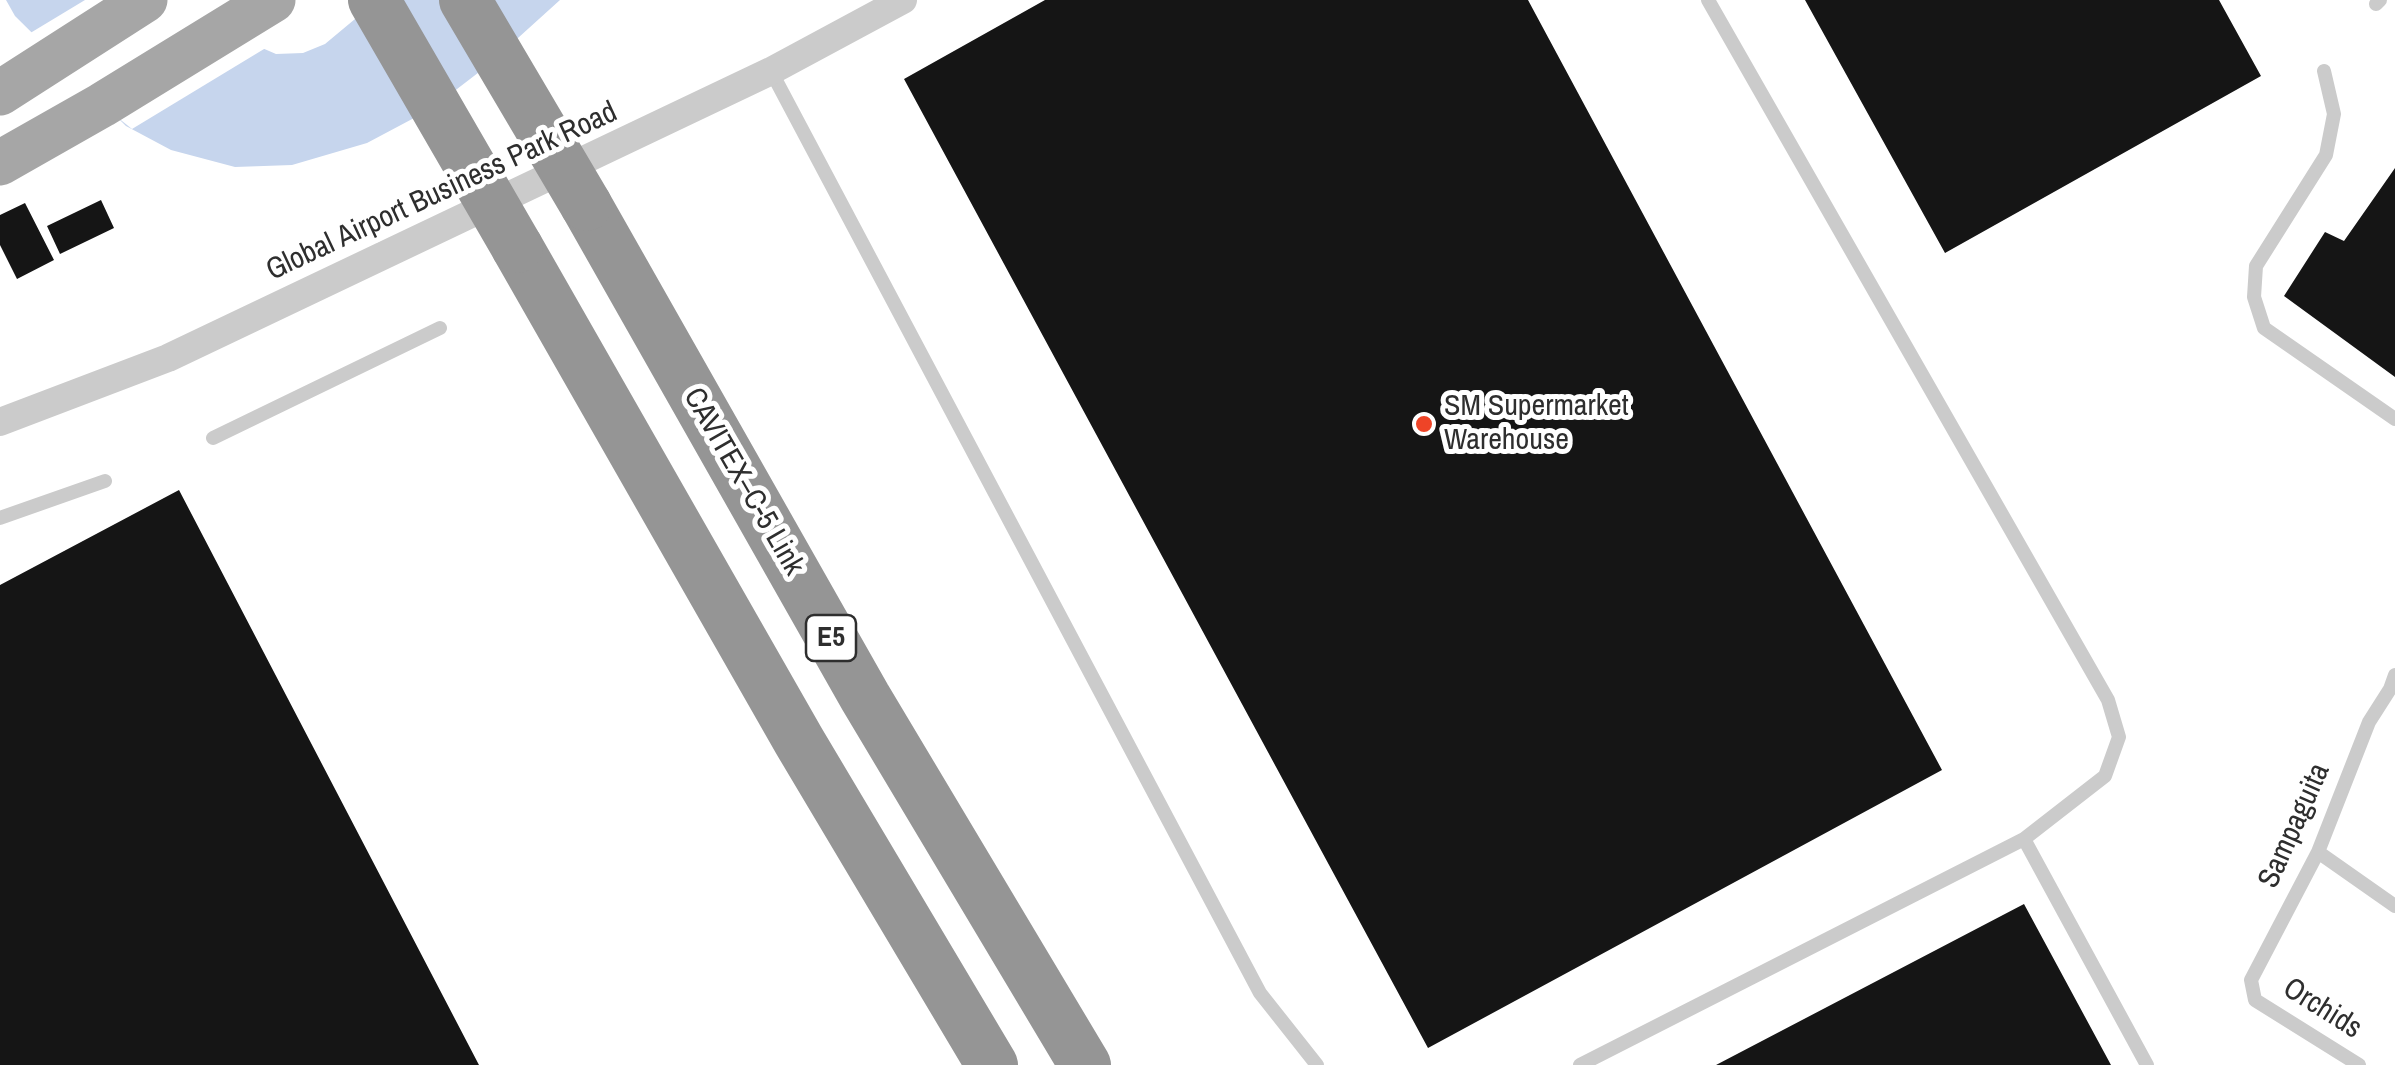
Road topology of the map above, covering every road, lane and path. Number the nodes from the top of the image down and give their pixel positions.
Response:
1 (145, 0) edge
2 (374, 0) edge
3 (466, 0) edge
4 (903, 0) edge
5 (1708, 0) edge
6 (256, 11) edge
7 (770, 71) junction
8 (2324, 71) dead end
9 (0, 93) edge
10 (0, 163) edge
11 (440, 328) dead end
12 (2395, 419) edge
13 (0, 422) edge
14 (212, 438) dead end
15 (105, 481) dead end
16 (0, 518) edge
17 (2393, 686) edge
18 (2024, 839) junction
19 (2318, 852) junction
20 (2395, 906) edge
21 (2255, 1000) joint
22 (992, 1065) edge
23 (1085, 1065) edge
24 (1317, 1065) edge
25 (1580, 1065) edge
26 (2147, 1065) edge
27 (2358, 1065) edge

1 - 9 main road
2 - 22 highway, bridge
3 - 23 highway, CAVITEX–C-5 Link / E5, bridge
4 - 7 street, Global Airport Business Park Road
5 - 18 lane
6 - 10 main road
7 - 13 street, Global Airport Business Park Road
7 - 24 lane
8 - 12 lane
11 - 14 lane
15 - 16 lane
17 - 19 lane, Sampaguita
18 - 25 lane
18 - 26 lane
19 - 20 lane
19 - 21 lane, Sampaguita
21 - 27 lane, Orchids

